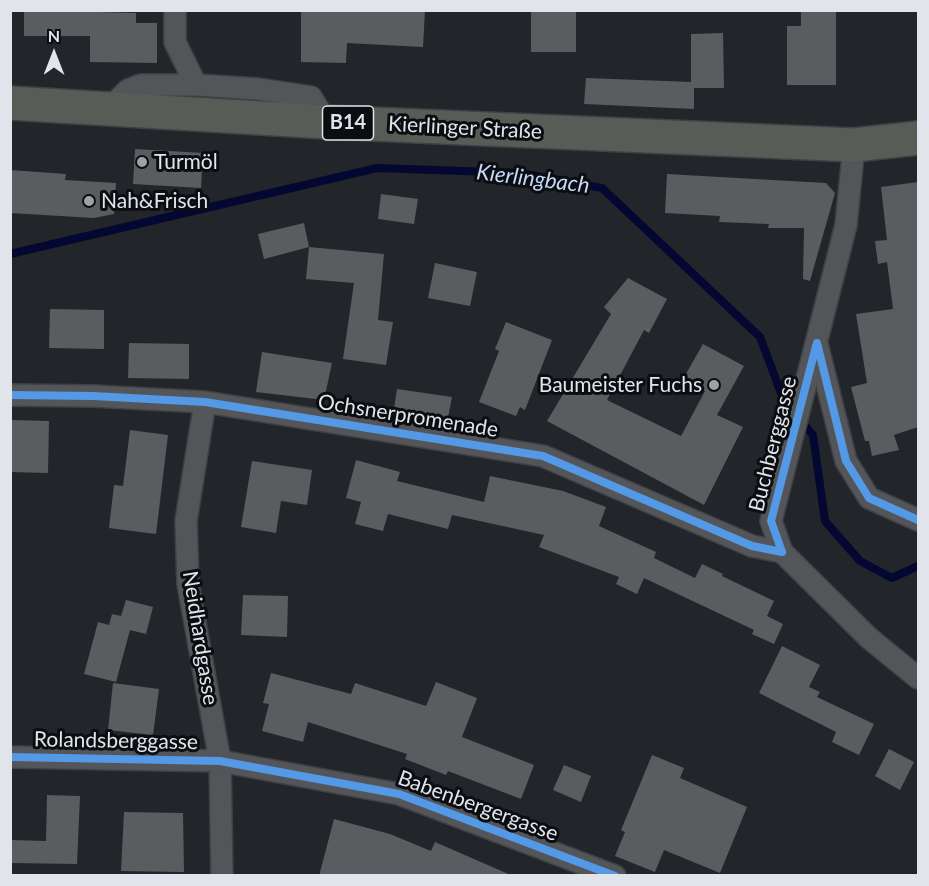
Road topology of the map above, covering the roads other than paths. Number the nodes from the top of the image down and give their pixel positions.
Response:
1 (175, 10) edge
2 (196, 85) junction
3 (10, 103) edge
4 (109, 109) junction
5 (326, 122) junction
6 (918, 138) edge
7 (854, 145) junction
8 (817, 343) junction
9 (10, 395) edge
10 (205, 402) junction
11 (918, 520) edge
12 (782, 552) junction
13 (918, 678) edge
14 (10, 757) edge
15 (220, 761) junction
16 (222, 876) edge
17 (615, 876) edge

1 - 2 street
2 - 4 street
2 - 5 street
3 - 4 main road, Kierlinger Straße / B14
4 - 5 main road, Kierlinger Straße / B14
5 - 7 main road, Kierlinger Straße / B14
6 - 7 main road, Kierlinger Straße / B14
7 - 8 street, Buchberggasse
8 - 11 street
8 - 12 street, Buchberggasse
9 - 10 street, Ochsnerpromenade
10 - 12 street, Ochsnerpromenade
10 - 15 street, Neidhardgasse
12 - 13 street, Buchberggasse
14 - 15 street, Rolandsberggasse
15 - 16 street, Neidhardgasse
15 - 17 street, Babenbergergasse

